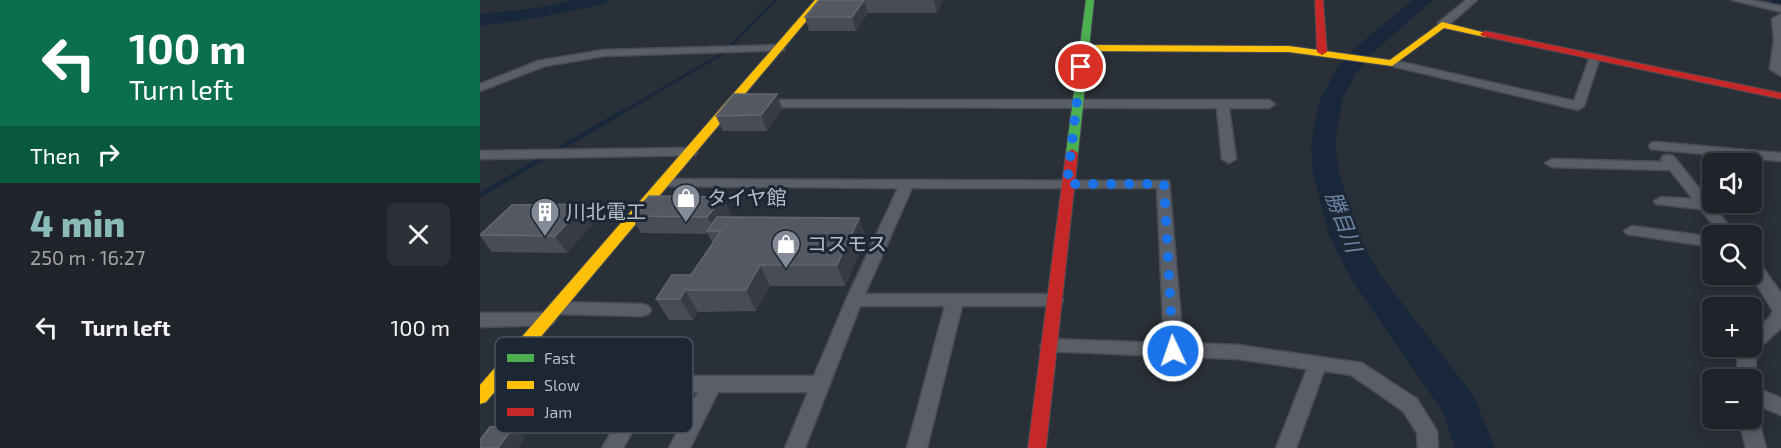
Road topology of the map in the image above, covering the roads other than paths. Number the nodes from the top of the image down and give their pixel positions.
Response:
1 (820, 0) edge
2 (1089, 0) edge
3 (1319, 0) edge
4 (1472, 0) edge
5 (1737, 0) edge
6 (1781, 9) edge
7 (1781, 16) edge
8 (1442, 24) junction
9 (780, 48) junction
10 (1083, 48) junction
11 (1325, 52) junction
12 (1595, 57) junction
13 (1388, 62) junction
14 (1781, 73) edge
15 (480, 88) edge
16 (1781, 96) edge
17 (742, 104) junction
18 (1223, 104) junction
19 (1269, 104) dead end
20 (1077, 105) junction
21 (690, 152) junction
22 (480, 155) edge
23 (1781, 157) edge
24 (1229, 159) dead end
25 (1552, 163) dead end
26 (1674, 166) junction
27 (663, 183) junction
28 (1067, 184) junction
29 (906, 185) junction
30 (1661, 201) dead end
31 (1702, 201) edge
32 (1702, 205) edge
33 (1711, 213) edge
34 (1721, 225) edge
35 (1632, 231) dead end
36 (1702, 241) edge
37 (1762, 279) edge
38 (854, 300) junction
39 (955, 300) junction
40 (1055, 300) junction
41 (642, 310) dead end
42 (1781, 311) edge
43 (552, 313) junction
44 (480, 320) edge
45 (1762, 335) edge
46 (532, 337) edge
47 (1049, 346) junction
48 (1173, 351) junction
49 (1318, 363) junction
50 (495, 380) edge
51 (693, 384) edge
52 (712, 384) junction
53 (821, 384) junction
54 (480, 398) edge
55 (1762, 398) edge
56 (1781, 407) edge
57 (693, 421) edge
58 (1751, 429) edge
59 (621, 433) edge
60 (687, 433) edge
61 (612, 448) edge
62 (679, 448) edge
63 (795, 448) edge
64 (917, 448) edge
65 (1037, 448) edge
66 (1286, 448) edge
67 (1428, 448) edge
68 (1756, 448) edge

1 - 9 street
2 - 10 street
3 - 11 street
4 - 8 street
5 - 6 street
7 - 14 street
8 - 12 street
8 - 13 street
9 - 15 street
9 - 17 street
10 - 11 street
10 - 20 street
11 - 13 street
12 - 13 street
12 - 16 street
17 - 20 street
17 - 21 street
18 - 19 street
18 - 20 street
18 - 24 street
20 - 28 street
21 - 22 street
21 - 27 street
23 - 26 street
25 - 26 street
26 - 31 street
27 - 29 street
27 - 43 street
28 - 29 street
28 - 40 street
28 - 48 street
29 - 38 street
30 - 32 street
33 - 34 street
35 - 36 street
37 - 42 street
38 - 39 street
38 - 53 street
39 - 40 street
39 - 64 street
40 - 47 street
41 - 43 street
42 - 45 street
43 - 44 street
43 - 46 street
47 - 48 street
47 - 65 street
48 - 49 street
49 - 66 street
49 - 67 street
50 - 54 street
51 - 52 street
52 - 53 street
52 - 57 street
53 - 63 street
55 - 56 street
58 - 68 street
59 - 61 street
60 - 62 street

